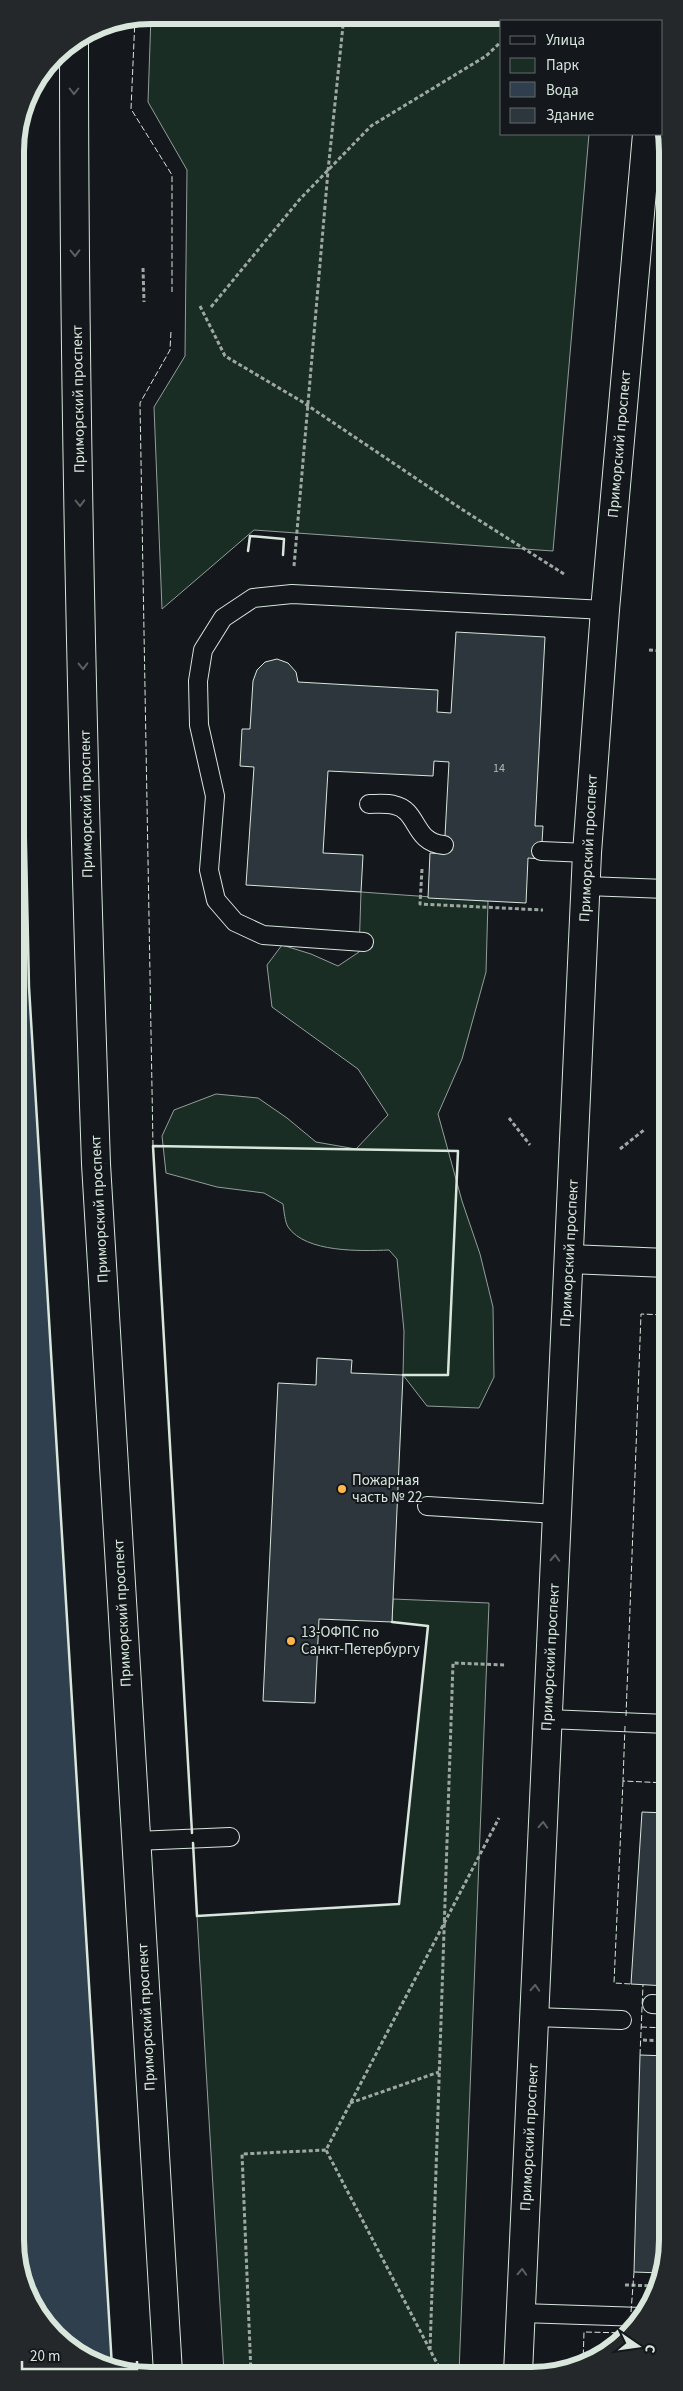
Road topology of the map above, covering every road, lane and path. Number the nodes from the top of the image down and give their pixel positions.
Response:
1 (343, 24) edge
2 (500, 43) edge
3 (74, 50) edge
4 (647, 135) edge
5 (328, 171) junction
6 (143, 268) dead end
7 (144, 302) dead end
8 (200, 306) dead end
9 (211, 307) dead end
10 (308, 406) junction
11 (564, 574) dead end
12 (292, 594) junction
13 (605, 610) junction
14 (649, 650) dead end
15 (659, 651) edge
16 (370, 804) dead end
17 (423, 838) junction
18 (444, 845) dead end
19 (541, 851) dead end
20 (586, 853) junction
21 (586, 886) junction
22 (659, 889) edge
23 (542, 910) dead end
24 (364, 942) dead end
25 (509, 1118) dead end
26 (644, 1130) dead end
27 (530, 1145) dead end
28 (620, 1149) dead end
29 (569, 1259) junction
30 (659, 1264) edge
31 (427, 1506) dead end
32 (557, 1514) junction
33 (506, 1664) dead end
34 (548, 1719) junction
35 (659, 1724) edge
36 (499, 1818) dead end
37 (230, 1837) dead end
38 (136, 1841) junction
39 (444, 1924) junction
40 (534, 2016) junction
41 (622, 2020) dead end
42 (439, 2072) junction
43 (350, 2103) junction
44 (326, 2150) junction
45 (521, 2313) junction
46 (634, 2317) edge
47 (430, 2350) junction
48 (168, 2367) edge
49 (251, 2367) edge
50 (438, 2367) edge
51 (518, 2367) edge

1 - 5 path
2 - 5 path
3 -> 38 main road, Приморский проспект
4 - 13 main road, Приморский проспект
5 - 9 path
5 - 10 path
6 - 7 path
8 - 10 path
10 - 11 path
10 - 12 path
12 - 13 lane
12 - 24 lane
13 - 20 main road, Приморский проспект
14 - 15 path
16 - 17 lane
17 - 18 lane
17 - 23 path
19 - 20 lane
20 - 21 main road, Приморский проспект
21 - 22 lane
21 - 29 main road, Приморский проспект
25 - 27 path
26 - 28 path
29 - 30 main road
29 - 32 main road, Приморский проспект
31 - 32 lane
34 -> 32 main road, Приморский проспект
33 - 39 path
34 - 35 lane
40 -> 34 main road, Приморский проспект
36 - 39 path
37 - 38 lane
38 - 48 main road, Приморский проспект
39 - 42 path
39 - 43 path
40 - 41 lane
45 -> 40 main road, Приморский проспект
42 - 43 path
42 - 47 path
43 - 44 path
44 - 47 path
44 - 49 path
45 - 46 lane
45 - 51 main road, Приморский проспект
47 - 50 path

